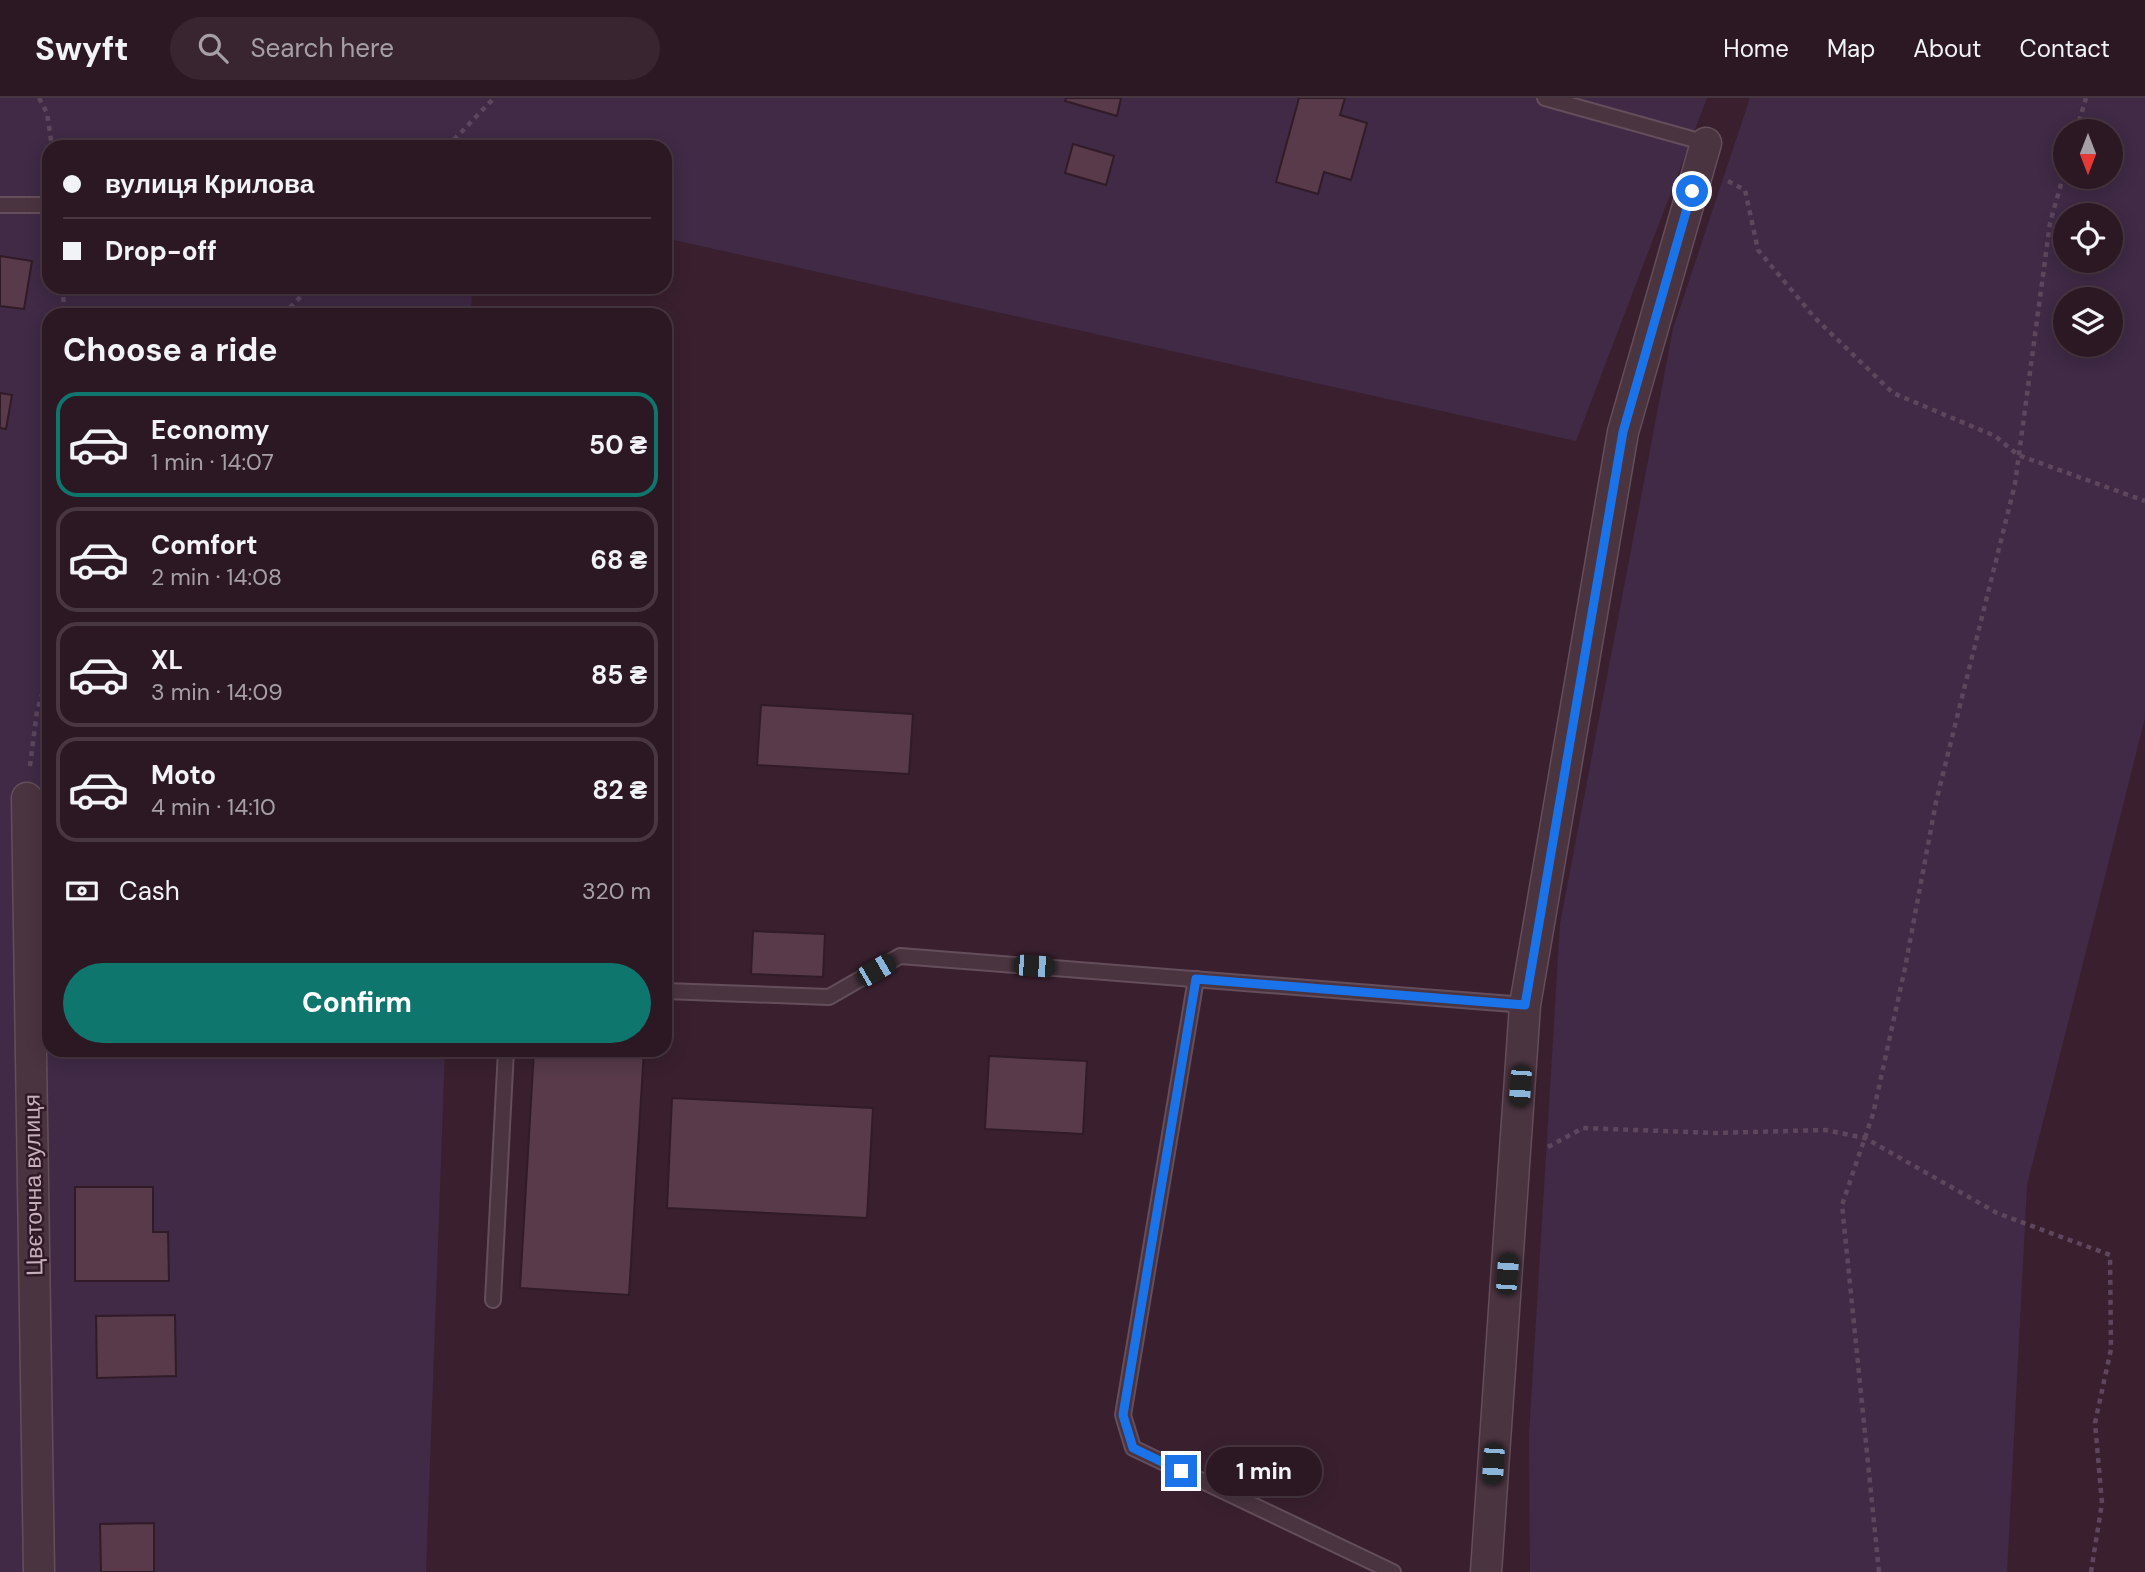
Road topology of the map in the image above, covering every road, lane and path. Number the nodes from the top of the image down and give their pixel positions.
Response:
1 (39, 98) edge
2 (494, 98) edge
3 (1545, 98) edge
4 (2086, 98) edge
5 (2080, 119) edge
6 (51, 140) edge
7 (454, 140) edge
8 (1703, 154) junction
9 (2060, 189) edge
10 (0, 205) edge
11 (42, 205) edge
12 (303, 294) edge
13 (290, 308) edge
14 (2018, 454) junction
15 (2145, 501) edge
16 (42, 694) edge
17 (27, 798) joint
18 (1196, 979) junction
19 (672, 991) edge
20 (1525, 1005) junction
21 (506, 1057) edge
22 (1865, 1138) junction
23 (1514, 1166) junction
24 (494, 1300) dead end
25 (39, 1572) edge
26 (1393, 1572) edge
27 (1486, 1572) edge
28 (1879, 1572) edge
29 (2091, 1572) edge

1 - 6 path
2 - 7 path
3 - 8 lane
4 - 5 path
8 - 14 path
8 - 20 street
9 - 14 path
10 - 11 lane
12 - 13 path
14 - 15 path
14 - 22 path
16 - 17 path
17 - 25 street, Цвєточна вулиця
18 - 19 lane
18 - 20 lane
18 - 26 lane
20 - 23 street
21 - 24 lane
22 - 23 path
22 - 28 path
22 - 29 path
23 - 27 street

